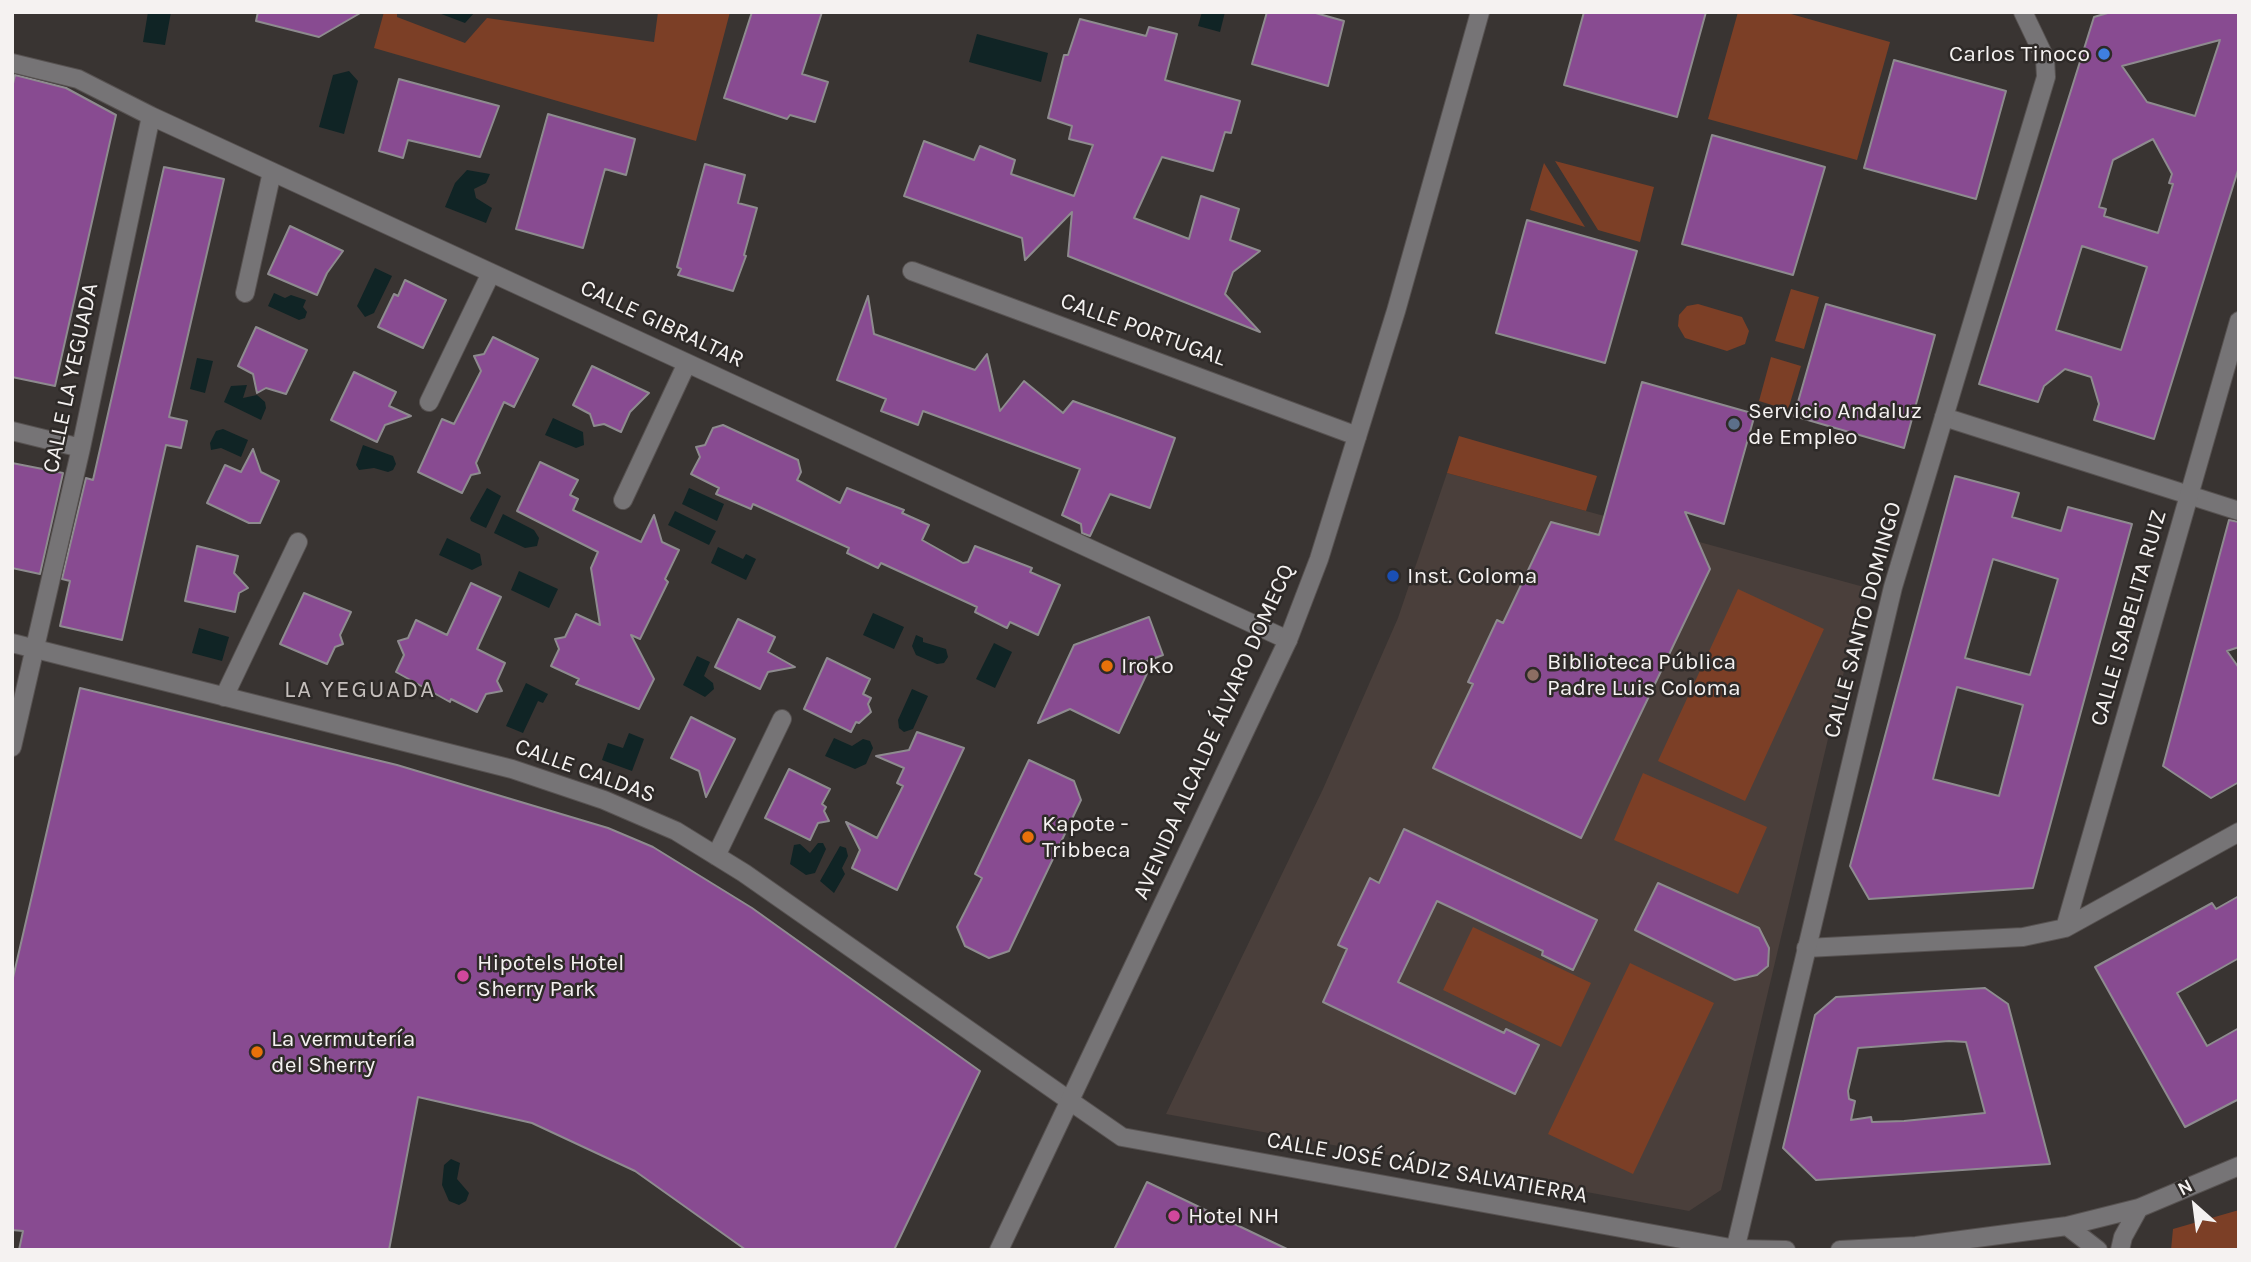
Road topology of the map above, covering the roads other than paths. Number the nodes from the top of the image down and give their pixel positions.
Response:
1 (1480, 12) edge
2 (2023, 12) edge
3 (12, 63) edge
4 (151, 116) junction
5 (272, 172) junction
6 (912, 271) dead end
7 (491, 273) junction
8 (245, 293) dead end
9 (2239, 321) edge
10 (687, 363) junction
11 (429, 402) dead end
12 (1944, 417) junction
13 (12, 431) edge
14 (1357, 436) junction
15 (81, 448) junction
16 (2189, 496) junction
17 (623, 500) dead end
18 (2239, 511) edge
19 (298, 542) dead end
20 (1288, 640) junction
21 (12, 643) edge
22 (35, 649) junction
23 (224, 697) junction
24 (782, 719) dead end
25 (12, 747) edge
26 (2239, 832) edge
27 (716, 856) junction
28 (2065, 928) junction
29 (1806, 948) junction
30 (1069, 1101) junction
31 (2239, 1166) edge
32 (2139, 1208) junction
33 (2067, 1226) junction
34 (1921, 1248) edge
35 (1736, 1249) edge
36 (999, 1250) edge
37 (1786, 1250) edge
38 (1840, 1250) edge
39 (2098, 1250) edge
40 (2120, 1250) edge

1 - 14 street, AVENIDA ALCALDE ÁLVARO DOMECQ
2 - 12 street, CALLE SANTO DOMINGO
3 - 4 street, CALLE GIBRALTAR
4 - 5 street, CALLE GIBRALTAR
4 - 15 street, CALLE LA YEGUADA
5 - 7 street, CALLE GIBRALTAR
5 - 8 street
6 - 14 street, CALLE PORTUGAL
7 - 10 street, CALLE GIBRALTAR
7 - 11 street
9 - 16 street, CALLE ISABELITA RUIZ
10 - 17 street
10 - 20 street, CALLE GIBRALTAR
12 - 16 street
12 - 29 street, CALLE SANTO DOMINGO
13 - 15 street
14 - 20 street, AVENIDA ALCALDE ÁLVARO DOMECQ
15 - 22 street, CALLE LA YEGUADA
16 - 18 street
16 - 28 street, CALLE ISABELITA RUIZ
19 - 23 street
20 - 30 street, AVENIDA ALCALDE ÁLVARO DOMECQ
21 - 22 street, CALLE CALDAS
22 - 23 street, CALLE CALDAS
22 - 25 street, CALLE LA YEGUADA
23 - 27 street, CALLE CALDAS
24 - 27 street
26 - 28 street
27 - 30 street, CALLE CALDAS
28 - 29 street
29 - 35 street, CALLE SANTO DOMINGO
30 - 35 street, CALLE JOSÉ CÁDIZ SALVATIERRA
30 - 36 street, AVENIDA ALCALDE ÁLVARO DOMECQ
31 - 32 street
32 - 33 street
32 - 40 street
33 - 34 street
33 - 39 street
34 - 38 street
35 - 37 street, CALLE JOSÉ CÁDIZ SALVATIERRA

